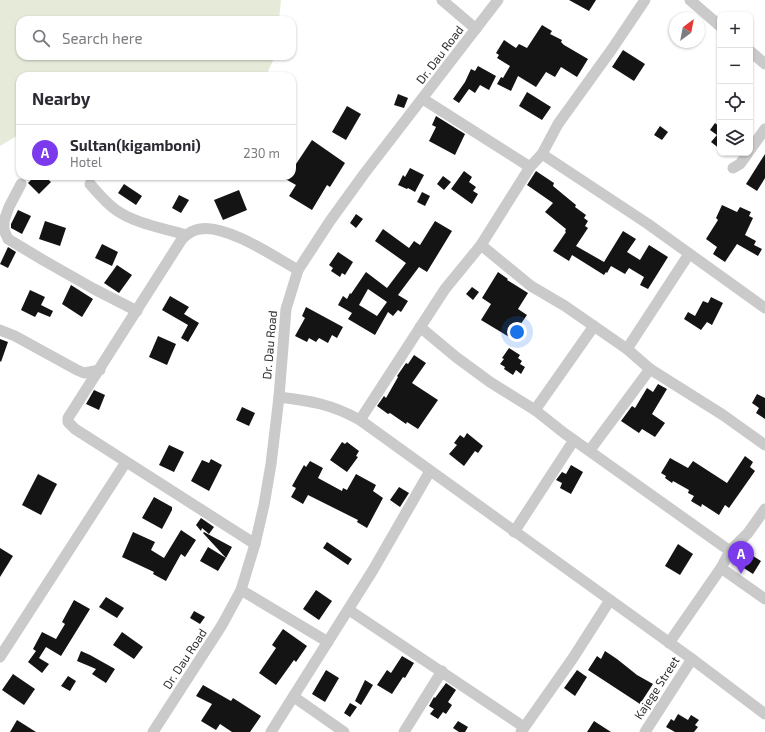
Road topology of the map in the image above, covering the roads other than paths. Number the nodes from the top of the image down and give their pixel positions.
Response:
1 (442, 0) edge
2 (498, 0) edge
3 (645, 0) edge
4 (690, 0) edge
5 (717, 23) edge
6 (476, 29) junction
7 (753, 54) edge
8 (765, 64) edge
9 (423, 99) junction
10 (765, 129) edge
11 (753, 146) edge
12 (542, 154) junction
13 (746, 156) edge
14 (530, 166) junction
15 (734, 168) dead end
16 (21, 184) dead end
17 (90, 184) dead end
18 (186, 235) junction
19 (481, 245) junction
20 (689, 254) junction
21 (298, 270) junction
22 (765, 308) edge
23 (137, 310) junction
24 (420, 326) junction
25 (594, 326) junction
26 (0, 330) edge
27 (627, 349) junction
28 (650, 368) junction
29 (100, 370) junction
30 (279, 398) junction
31 (535, 410) junction
32 (360, 420) junction
33 (574, 440) junction
34 (765, 445) edge
35 (590, 450) junction
36 (126, 462) junction
37 (430, 471) junction
38 (765, 509) edge
39 (514, 532) junction
40 (255, 544) junction
41 (730, 551) junction
42 (720, 568) junction
43 (241, 590) junction
44 (765, 599) edge
45 (610, 600) junction
46 (349, 610) junction
47 (328, 642) junction
48 (669, 643) junction
49 (0, 657) edge
50 (692, 659) junction
51 (442, 671) junction
52 (294, 697) junction
53 (765, 714) edge
54 (523, 730) edge
55 (157, 731) edge
56 (271, 732) edge
57 (344, 732) edge
58 (404, 732) edge
59 (645, 732) edge

1 - 6 street
2 - 6 street, Dr. Dau Road
3 - 12 street
4 - 5 street
6 - 9 street, Dr. Dau Road
7 - 8 street
9 - 14 street
9 - 21 street, Dr. Dau Road
10 - 11 street
12 - 14 street
12 - 20 street
13 - 15 street
14 - 19 street
16 - 23 street
17 - 18 street
18 - 21 street
18 - 23 street
19 - 24 street
19 - 25 street
20 - 22 street
20 - 27 street
21 - 30 street, Dr. Dau Road
23 - 29 street
24 - 31 street
24 - 32 street
25 - 27 street
25 - 31 street
26 - 29 street
27 - 28 street
28 - 34 street
28 - 35 street
29 - 36 street
30 - 32 street
30 - 40 street, Dr. Dau Road
31 - 33 street
32 - 37 street
33 - 35 street
33 - 39 street
35 - 41 street
36 - 40 street
36 - 49 street
37 - 39 street
37 - 46 street
38 - 41 street
39 - 45 street
40 - 43 street, Dr. Dau Road
41 - 42 street
42 - 44 street
42 - 48 street
43 - 47 street
43 - 55 street, Dr. Dau Road
45 - 48 street
45 - 54 street
46 - 47 street
46 - 51 street
47 - 52 street
48 - 50 street
50 - 53 street
50 - 59 street, Kajege Street
51 - 54 street
51 - 58 street
52 - 56 street
52 - 57 street

